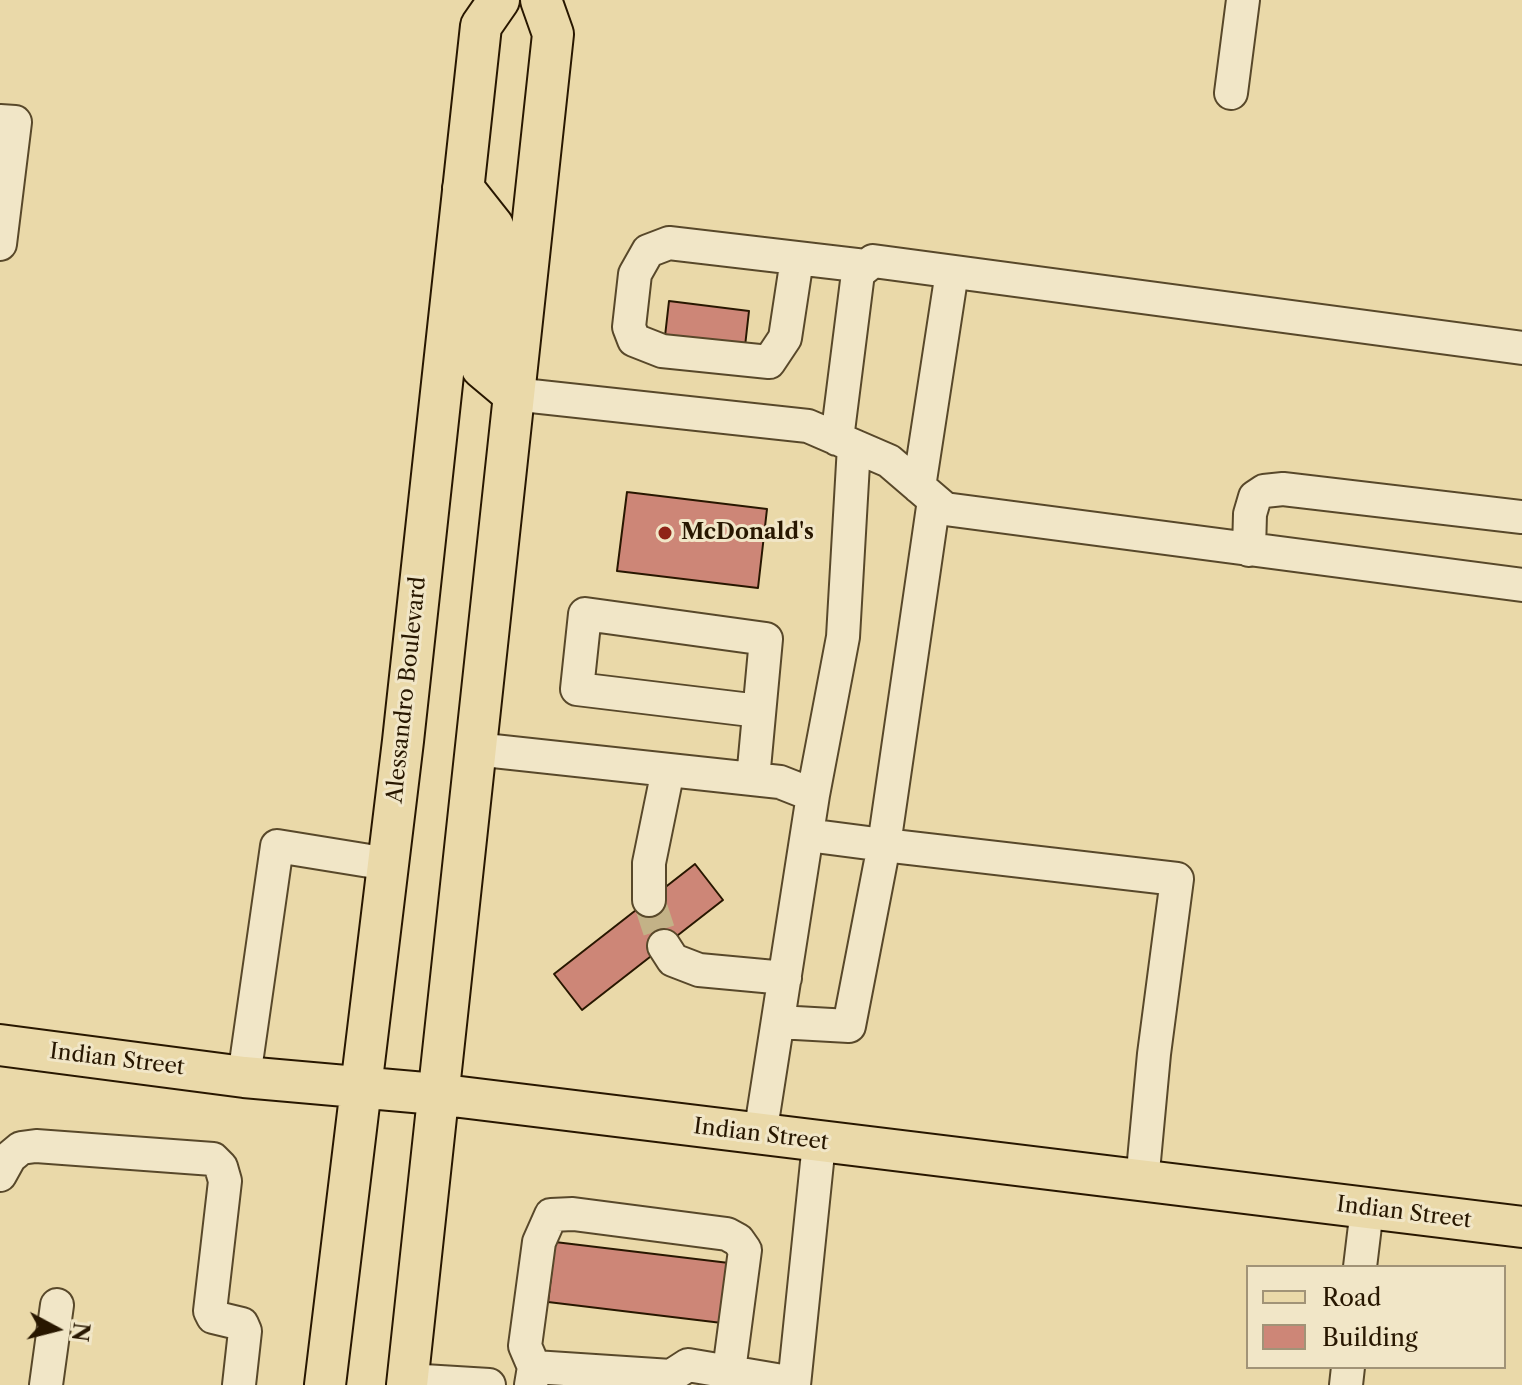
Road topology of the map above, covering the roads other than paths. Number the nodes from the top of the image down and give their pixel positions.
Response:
1 (499, 0) edge
2 (541, 0) edge
3 (1243, 0) edge
4 (1231, 93) dead end
5 (0, 121) edge
6 (463, 188) junction
7 (0, 244) edge
8 (797, 259) junction
9 (865, 266) junction
10 (952, 272) junction
11 (1522, 348) edge
12 (513, 394) junction
13 (846, 442) junction
14 (926, 494) junction
15 (1522, 517) edge
16 (1249, 550) junction
17 (1522, 585) edge
18 (759, 711) junction
19 (475, 749) junction
20 (668, 770) junction
21 (753, 779) junction
22 (813, 795) junction
23 (807, 835) junction
24 (884, 845) junction
25 (388, 864) junction
26 (649, 900) tunnel mouth
27 (664, 946) tunnel mouth
28 (785, 978) junction
29 (778, 1022) junction
30 (0, 1045) edge
31 (244, 1077) junction
32 (361, 1087) junction
33 (436, 1094) junction
34 (760, 1135) junction
35 (819, 1143) junction
36 (0, 1175) edge
37 (1142, 1182) junction
38 (1367, 1209) junction
39 (1522, 1227) edge
40 (1360, 1265) edge
41 (57, 1305) dead end
42 (729, 1371) junction
43 (532, 1376) edge
44 (407, 1382) edge
45 (794, 1384) edge
46 (46, 1385) edge
47 (239, 1385) edge
48 (325, 1385) edge
49 (489, 1385) edge

1 - 6 main road, Alessandro Boulevard
2 - 12 main road
3 - 4 street
5 - 7 street
6 - 12 main road
6 - 25 main road, Alessandro Boulevard
8 - 8 street
8 - 9 street
9 - 10 street
9 - 13 street
10 - 11 street
10 - 14 street
12 - 13 street
12 - 19 main road
13 - 14 street
13 - 22 street
14 - 16 street
14 - 24 street
15 - 16 street
16 - 17 street
18 - 18 street
18 - 21 street
19 - 20 street
19 - 33 main road
20 - 21 street
20 - 26 street
21 - 22 street
22 - 23 street
23 - 24 street
23 - 28 street
24 - 29 street
24 - 37 street
25 - 31 street
25 - 32 main road, Alessandro Boulevard
27 - 28 street
28 - 29 street
29 - 34 street
30 - 31 main road, Indian Street
31 - 32 main road, Indian Street
32 - 33 main road, Indian Street
32 - 48 main road, Alessandro Boulevard
33 - 34 main road, Indian Street
33 - 44 main road
34 - 35 main road, Indian Street
35 - 37 main road, Indian Street
35 - 45 street
36 - 47 street
37 - 38 main road, Indian Street
38 - 39 main road, Indian Street
38 - 40 street
41 - 46 street
42 - 43 street
42 - 43 street
42 - 45 street
44 - 49 street

